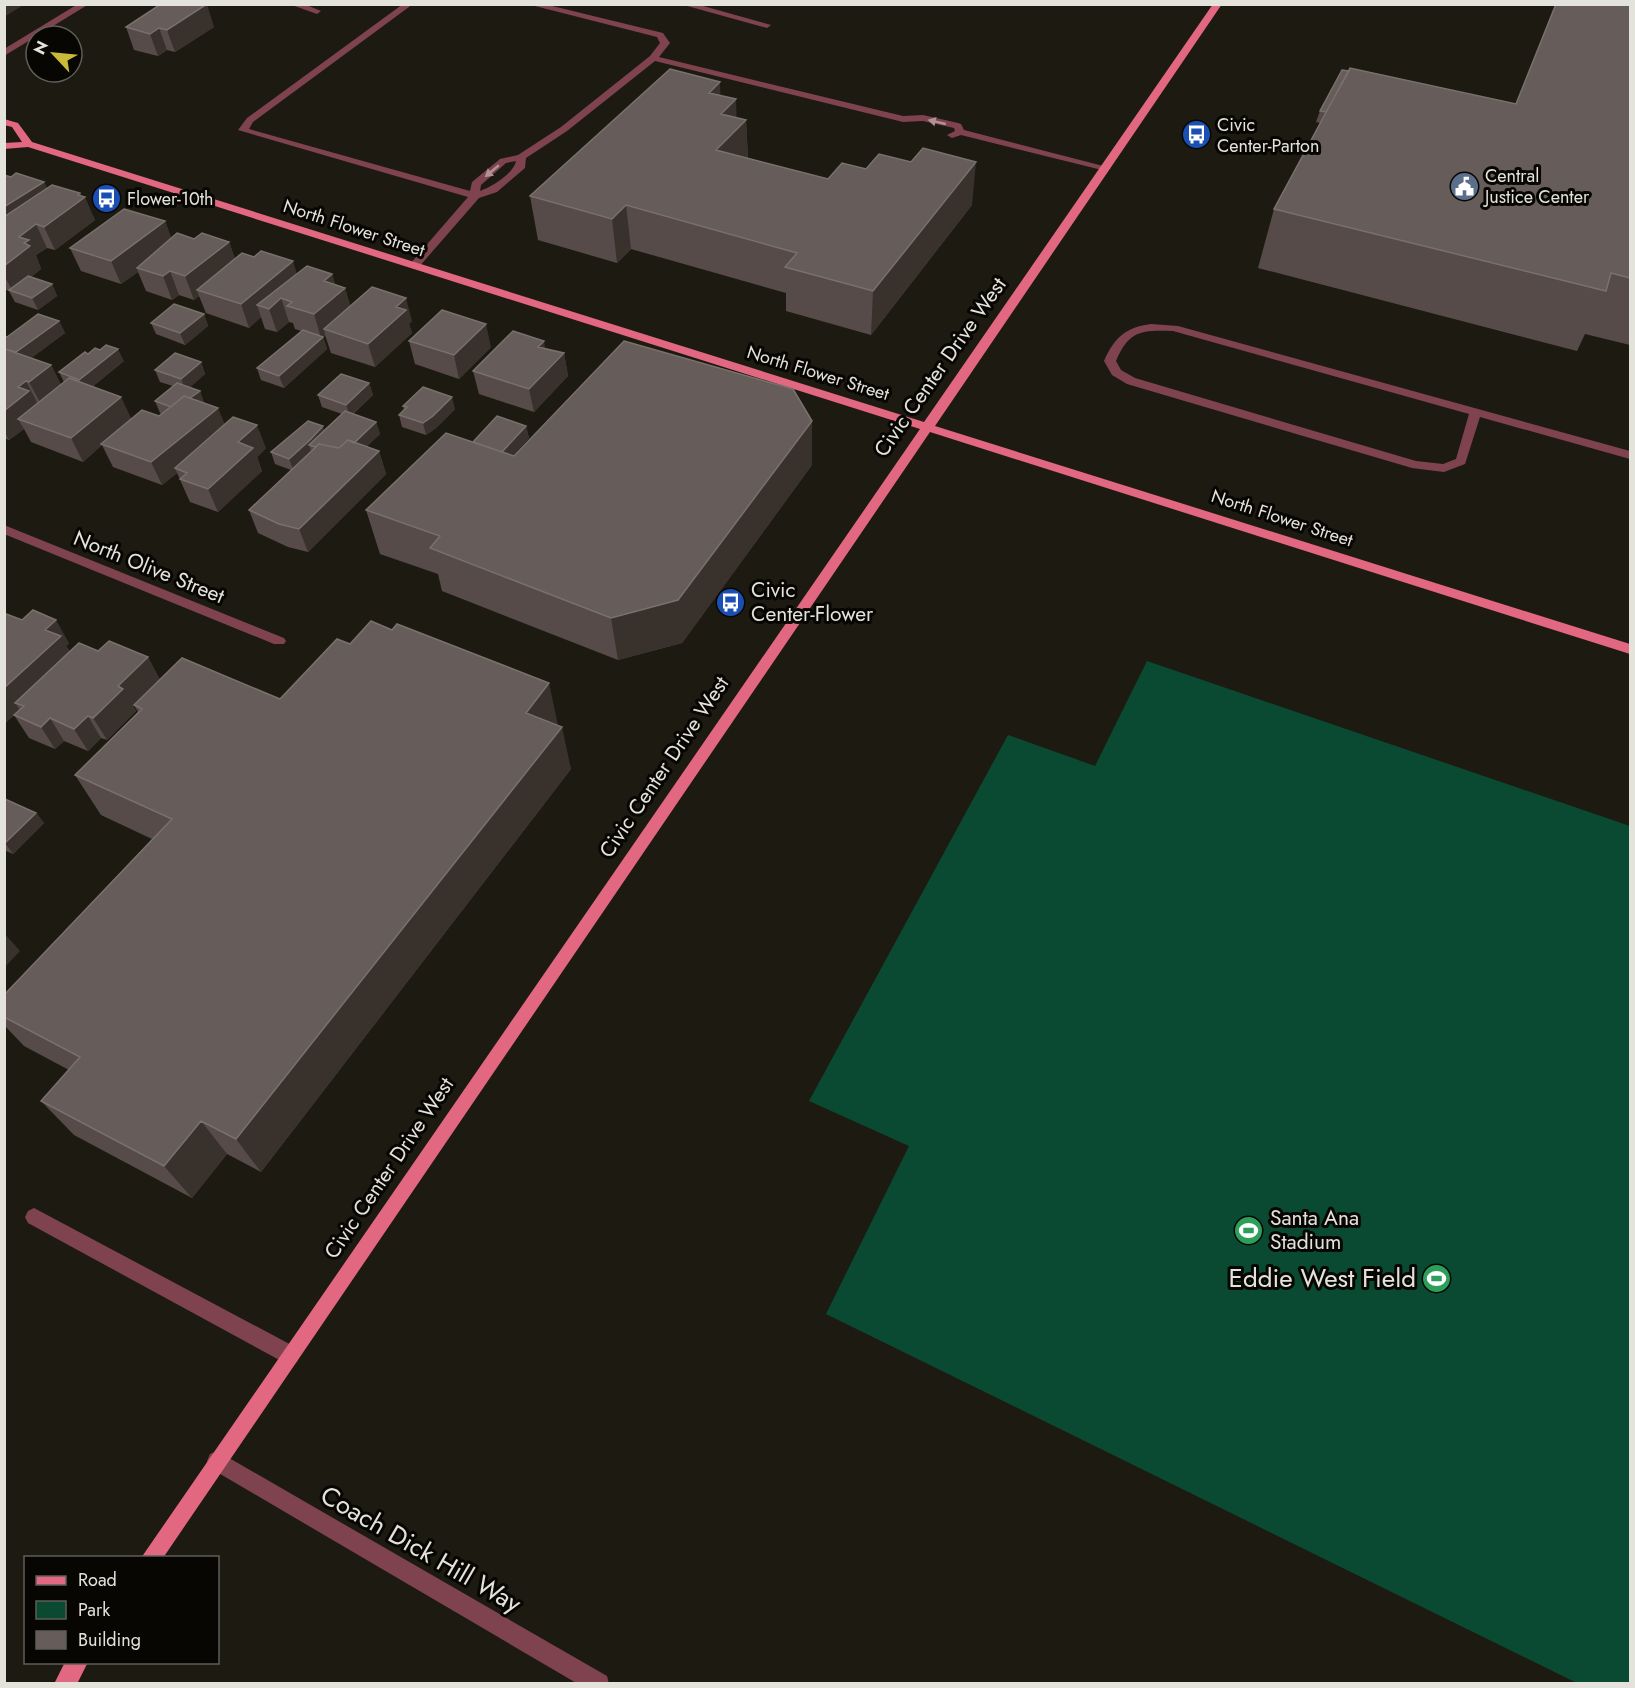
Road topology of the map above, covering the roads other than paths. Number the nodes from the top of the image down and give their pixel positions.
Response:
1 (85, 4) edge
2 (293, 4) edge
3 (408, 4) edge
4 (531, 4) edge
5 (684, 4) edge
6 (1215, 5) edge
7 (317, 11) dead end
8 (767, 25) dead end
9 (4, 53) edge
10 (653, 58) junction
11 (4, 122) edge
12 (29, 144) junction
13 (4, 146) edge
14 (520, 157) junction
15 (1106, 168) junction
16 (475, 196) junction
17 (414, 266) junction
18 (1475, 413) junction
19 (928, 426) junction
20 (1630, 455) edge
21 (4, 530) edge
22 (279, 641) dead end
23 (1630, 649) edge
24 (34, 1217) dead end
25 (290, 1355) junction
26 (217, 1461) junction
27 (152, 1556) edge
28 (77, 1664) edge
29 (64, 1683) edge
30 (598, 1683) edge

1 - 9 street
2 - 7 street
3 - 16 street
4 - 10 street
5 - 8 street
6 - 15 main road, Civic Center Drive West
10 - 14 street
10 - 15 street
11 - 12 main road, North Flower Street
12 - 13 main road, North Flower Street
12 - 17 main road, North Flower Street
14 - 16 street
14 -> 16 street
15 - 19 main road, Civic Center Drive West
16 - 17 street
17 - 19 main road, North Flower Street
18 - 18 street
18 - 20 street
19 - 23 main road, North Flower Street
19 - 25 main road, Civic Center Drive West
21 - 22 street, North Olive Street
24 - 25 street
25 - 26 main road, Civic Center Drive West
26 - 27 main road, Civic Center Drive West
26 - 30 street, Coach Dick Hill Way
28 - 29 main road

